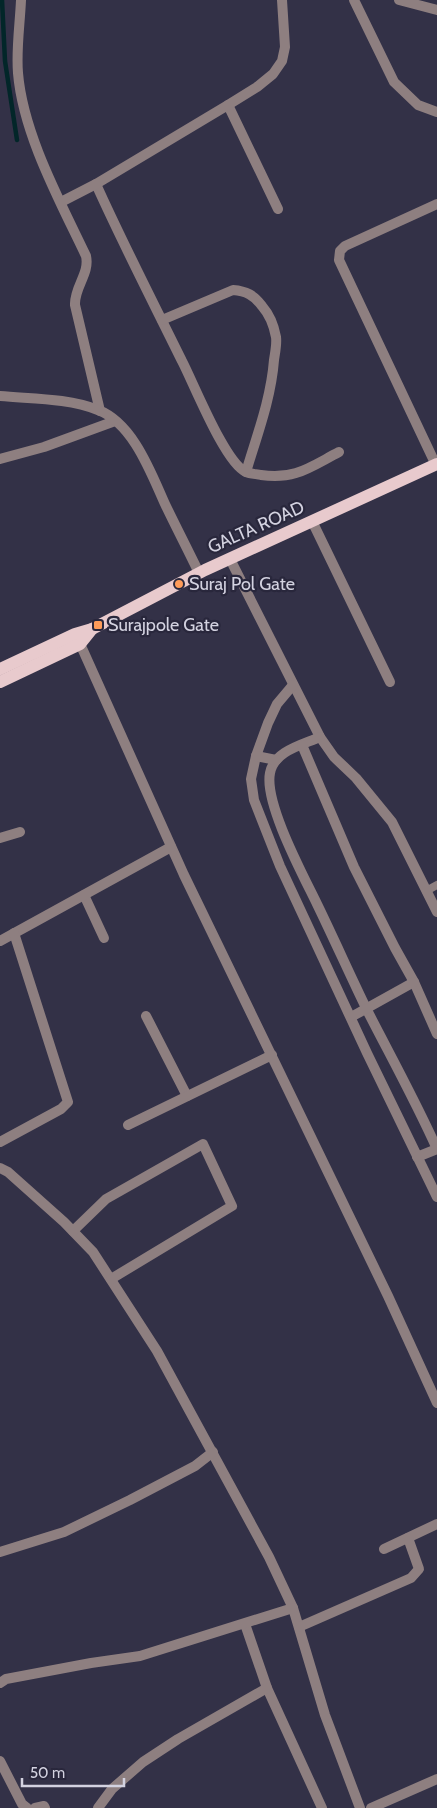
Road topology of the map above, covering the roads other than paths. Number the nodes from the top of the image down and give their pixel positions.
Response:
1 (21, 0) edge
2 (282, 0) edge
3 (354, 0) edge
4 (398, 0) edge
5 (437, 10) edge
6 (228, 105) junction
7 (437, 112) edge
8 (96, 184) junction
9 (61, 202) junction
10 (437, 204) edge
11 (278, 209) dead end
12 (162, 320) junction
13 (0, 396) edge
14 (100, 411) junction
15 (115, 421) junction
16 (339, 452) dead end
17 (0, 459) edge
18 (436, 464) edge
19 (246, 472) junction
20 (312, 521) junction
21 (230, 559) junction
22 (198, 573) junction
23 (77, 639) junction
24 (0, 670) edge
25 (0, 682) edge
26 (390, 682) dead end
27 (293, 685) junction
28 (320, 738) junction
29 (302, 745) junction
30 (266, 758) junction
31 (20, 832) dead end
32 (0, 838) edge
33 (172, 847) junction
34 (287, 861) junction
35 (437, 885) edge
36 (426, 891) junction
37 (84, 895) junction
38 (437, 912) edge
39 (14, 933) junction
40 (104, 938) dead end
41 (0, 941) edge
42 (414, 982) junction
43 (359, 1013) junction
44 (146, 1016) dead end
45 (437, 1034) edge
46 (272, 1055) junction
47 (187, 1096) junction
48 (128, 1125) dead end
49 (0, 1142) edge
50 (429, 1152) edge
51 (0, 1168) edge
52 (437, 1196) edge
53 (73, 1231) junction
54 (111, 1279) junction
55 (437, 1403) edge
56 (213, 1452) junction
57 (437, 1524) edge
58 (408, 1538) junction
59 (384, 1549) dead end
60 (0, 1552) edge
61 (293, 1608) junction
62 (245, 1624) junction
63 (299, 1627) junction
64 (0, 1683) edge
65 (267, 1688) junction
66 (0, 1762) edge
67 (437, 1779) edge
68 (27, 1808) edge
69 (35, 1808) edge
70 (45, 1808) edge
71 (98, 1808) edge
72 (322, 1808) edge
73 (360, 1808) edge
74 (371, 1808) edge

1 - 9 street
2 - 6 street
3 - 7 street
4 - 5 street
6 - 8 street
6 - 11 street
8 - 9 street
8 - 12 street
9 - 14 street
10 - 18 street
12 - 19 street
12 - 19 street
13 - 14 street
14 - 15 street
15 - 17 street
15 - 22 street
16 - 19 street
18 - 20 main road, GALTA ROAD
20 - 21 main road, GALTA ROAD
20 - 26 street
21 - 22 main road, GALTA ROAD
21 - 27 street
22 - 23 main road, GALTA ROAD
23 - 24 main road
23 - 25 main road, GALTA ROAD
23 - 33 street
27 - 28 street
27 - 30 street
28 - 29 street
28 - 36 street
29 - 30 street
29 - 42 street
30 - 34 street
30 - 34 street
31 - 32 street
33 - 37 street
33 - 46 street
34 - 43 street
34 - 43 street
35 - 36 lane
36 - 38 street
37 - 39 street
37 - 40 street
39 - 41 street
39 - 49 street
42 - 43 street
42 - 45 street
43 - 50 street
43 - 50 street
44 - 47 street
46 - 47 street
46 - 55 street
47 - 48 street
50 - 52 street
51 - 53 street
53 - 54 street
53 - 54 street
54 - 56 street
56 - 60 street
56 - 61 street
57 - 58 street
58 - 59 street
58 - 63 street
61 - 62 street
61 - 63 street
62 - 64 street
62 - 65 street
63 - 73 street
65 - 71 street
65 - 72 street
66 - 68 street
67 - 74 street
69 - 70 street

